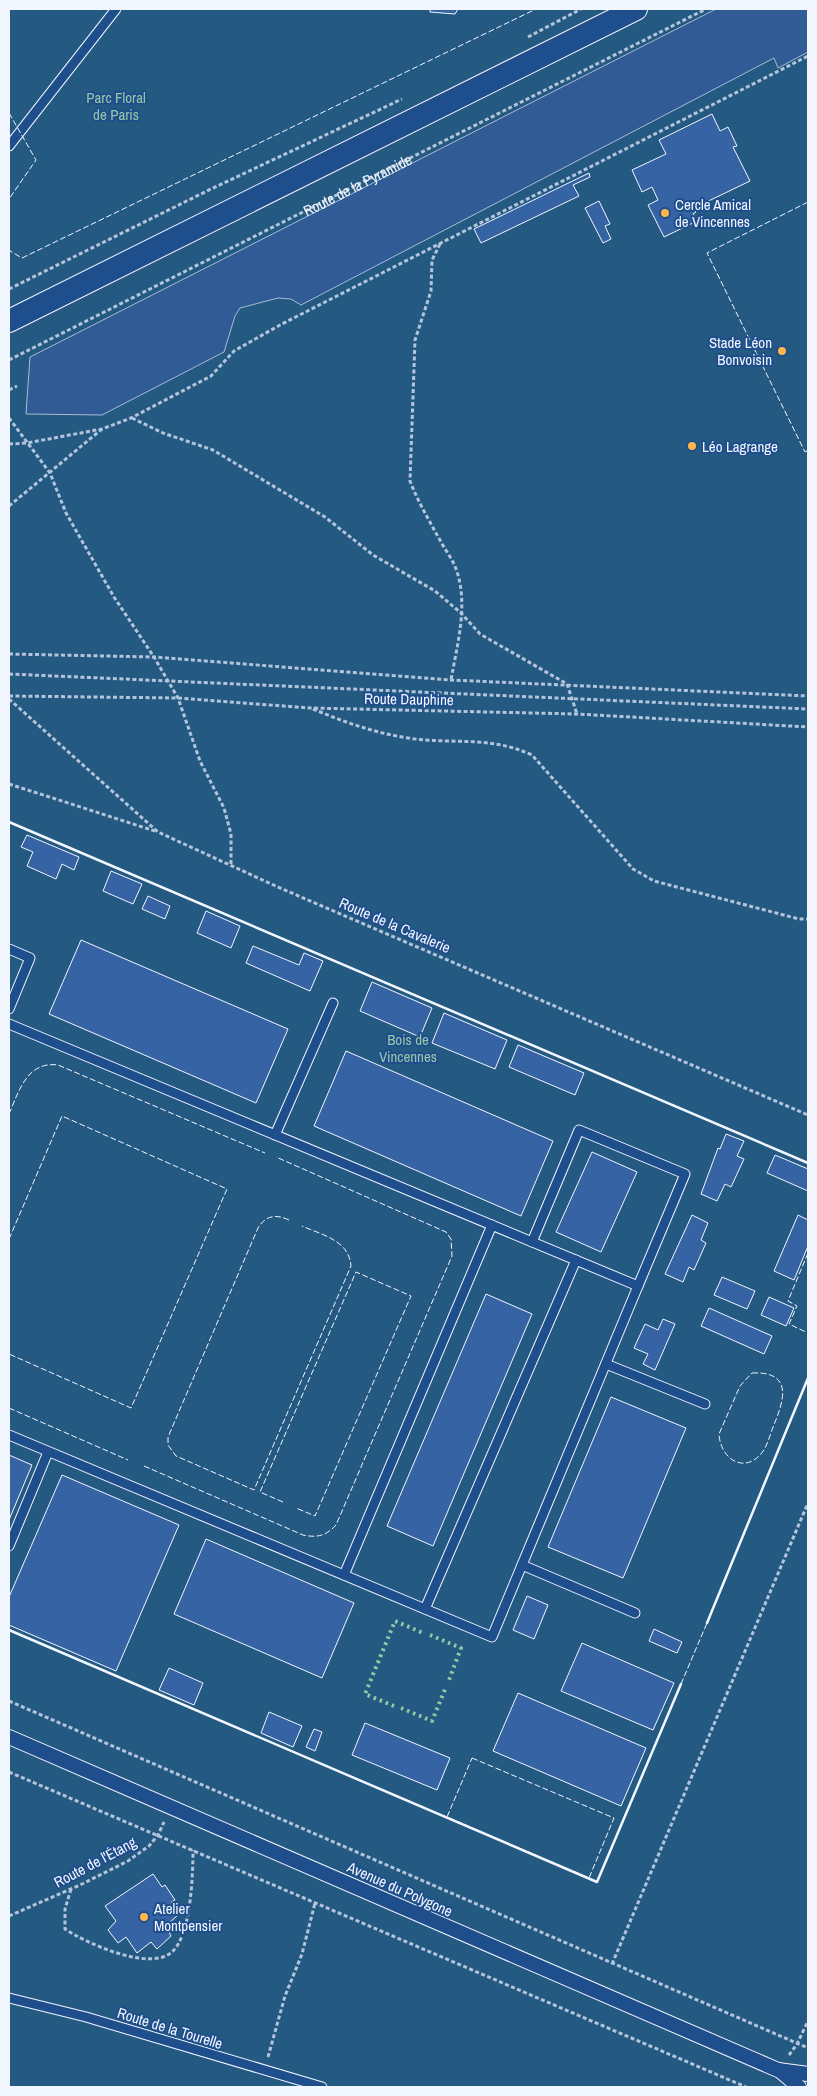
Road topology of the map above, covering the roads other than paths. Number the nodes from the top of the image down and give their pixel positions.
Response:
1 (116, 9) edge
2 (636, 9) edge
3 (9, 146) edge
4 (9, 321) edge
5 (9, 949) edge
6 (333, 1003) dead end
7 (9, 1009) edge
8 (9, 1024) edge
9 (275, 1135) junction
10 (492, 1225) junction
11 (532, 1242) junction
12 (576, 1260) junction
13 (638, 1286) junction
14 (606, 1364) junction
15 (705, 1404) dead end
16 (9, 1435) edge
17 (48, 1452) junction
18 (9, 1546) edge
19 (522, 1565) junction
20 (344, 1574) junction
21 (425, 1609) junction
22 (635, 1613) dead end
23 (9, 1737) edge
24 (9, 1998) edge
25 (778, 2070) junction
26 (808, 2074) edge
27 (322, 2087) edge
28 (799, 2087) edge

1 - 3 lane
2 - 4 street
5 - 7 lane
6 - 9 lane
8 - 9 lane
9 - 10 lane
10 - 11 lane
10 - 20 lane
11 - 12 lane
11 - 13 lane
12 - 13 lane
12 - 21 lane
13 - 14 lane
14 - 15 lane
14 - 19 lane
16 - 17 lane
17 - 18 lane
17 - 20 lane
19 - 21 lane
19 - 22 lane
20 - 21 lane
23 - 25 street, Avenue du Polygone
24 - 27 lane, Route de la Tourelle
25 - 26 street, Avenue du Polygone
25 - 28 street, Avenue du Polygone

